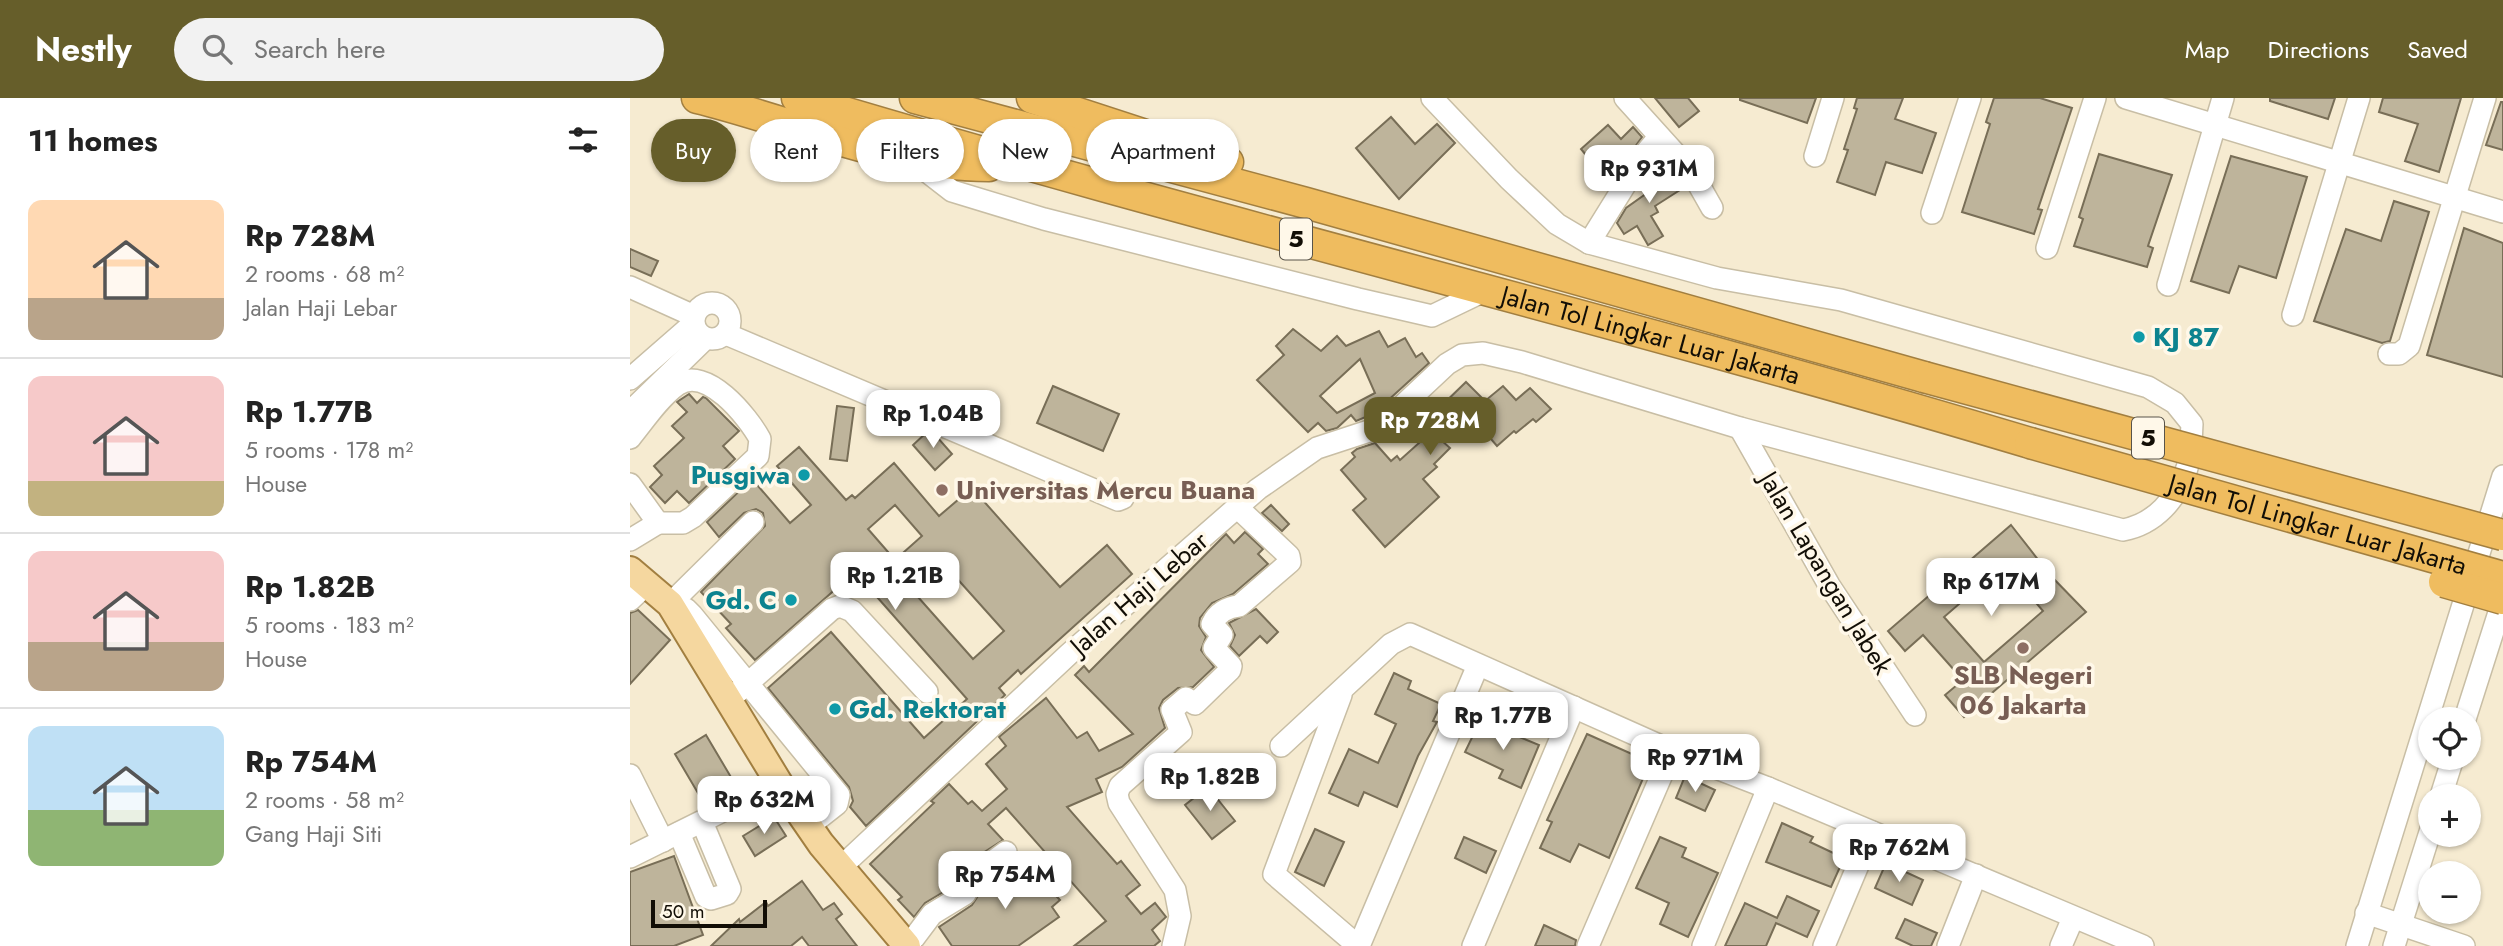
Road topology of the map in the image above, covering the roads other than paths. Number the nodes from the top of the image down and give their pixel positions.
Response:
1 (697, 98) edge
2 (797, 98) edge
3 (915, 98) edge
4 (1032, 98) edge
5 (1432, 98) edge
6 (1625, 98) edge
7 (1833, 98) edge
8 (1970, 98) edge
9 (2095, 98) edge
10 (2126, 98) edge
11 (2223, 98) edge
12 (2359, 98) edge
13 (2485, 98) edge
14 (2215, 125) junction
15 (1659, 137) junction
16 (856, 143) edge
17 (978, 152) edge
18 (1815, 156) dead end
19 (2340, 162) junction
20 (1072, 179) edge
21 (940, 182) edge
22 (2455, 195) junction
23 (1306, 203) junction
24 (1712, 208) dead end
25 (2503, 212) edge
26 (1932, 213) dead end
27 (1589, 243) junction
28 (2047, 248) dead end
29 (2168, 285) dead end
30 (630, 287) edge
31 (1486, 290) junction
32 (2293, 315) dead end
33 (710, 327) junction
34 (2389, 354) dead end
35 (630, 379) edge
36 (630, 412) edge
37 (1740, 428) junction
38 (630, 438) edge
39 (2503, 476) edge
40 (630, 484) edge
41 (2221, 499) junction
42 (1237, 507) junction
43 (753, 522) dead end
44 (658, 523) junction
45 (2503, 535) edge
46 (630, 540) edge
47 (2503, 577) edge
48 (636, 584) edge
49 (2503, 599) edge
50 (671, 607) junction
51 (1478, 665) junction
52 (747, 685) junction
53 (1343, 690) junction
54 (927, 692) dead end
55 (727, 702) junction
56 (1574, 707) junction
57 (2469, 707) edge
58 (1915, 715) dead end
59 (1281, 746) dead end
60 (1672, 751) junction
61 (630, 775) edge
62 (779, 783) junction
63 (1768, 788) junction
64 (702, 822) junction
65 (809, 826) junction
66 (1872, 832) junction
67 (671, 837) junction
68 (2421, 847) edge
69 (1006, 852) dead end
70 (630, 857) edge
71 (841, 867) junction
72 (1976, 876) junction
73 (2073, 918) junction
74 (2383, 918) junction
75 (908, 946) edge
76 (1173, 946) edge
77 (1359, 946) edge
78 (1474, 946) edge
79 (1588, 946) edge
80 (1703, 946) edge
81 (1824, 946) edge
82 (1948, 946) edge
83 (2061, 946) edge
84 (2143, 946) edge
85 (2357, 946) edge
86 (2394, 946) edge
87 (2464, 946) edge

1 - 16 highway
2 - 17 highway, Jalan Tol Lingkar Luar Jakarta / 5
3 - 23 highway, Jalan Tol Lingkar Luar Jakarta / 5
4 - 23 highway
5 - 27 street
6 - 15 street
7 - 18 street
8 - 26 street
9 - 28 street
10 - 14 street
11 - 14 street
12 - 19 street
13 - 22 street
14 - 19 street
14 - 29 street
15 - 24 street
15 - 27 street
19 - 22 street
19 - 32 street
20 - 31 highway, Jalan Tol Lingkar Luar Jakarta / 5
21 - 31 street
22 - 25 street
22 - 34 street
23 - 45 highway, Jalan Tol Lingkar Luar Jakarta / 5, bridge
27 - 37 street
30 - 33 street
31 - 41 highway, Jalan Tol Lingkar Luar Jakarta / 5, bridge
33 - 33 street
33 - 35 street
33 - 36 street
37 - 42 street, Jalan Haji Lebar
37 - 58 street, Jalan Lapangan Jabek
38 - 44 street
39 - 74 street
40 - 44 street
41 - 47 highway, Jalan Tol Lingkar Luar Jakarta / 5, bridge
41 - 49 highway, bridge
42 - 71 street, Jalan Haji Lebar
42 - 76 street
43 - 50 street
44 - 46 street
48 - 50 main road
49 - 57 street
50 - 52 street
50 - 55 main road
51 - 53 street
51 - 56 street
51 - 77 street
52 - 54 street
52 - 55 street
52 - 65 street
53 - 59 street
53 - 77 street
55 - 62 main road
56 - 60 street
56 - 78 street
60 - 63 street
60 - 79 street
61 - 67 street
62 - 64 street
62 - 65 main road
63 - 66 street
63 - 80 street
64 - 67 street
64 - 67 street
65 - 71 main road
66 - 72 street
66 - 81 street
67 - 70 street
68 - 74 street
69 - 75 street
71 - 75 main road
72 - 73 street
72 - 82 street
73 - 83 street
73 - 84 street
74 - 85 street
74 - 86 street
74 - 87 street

